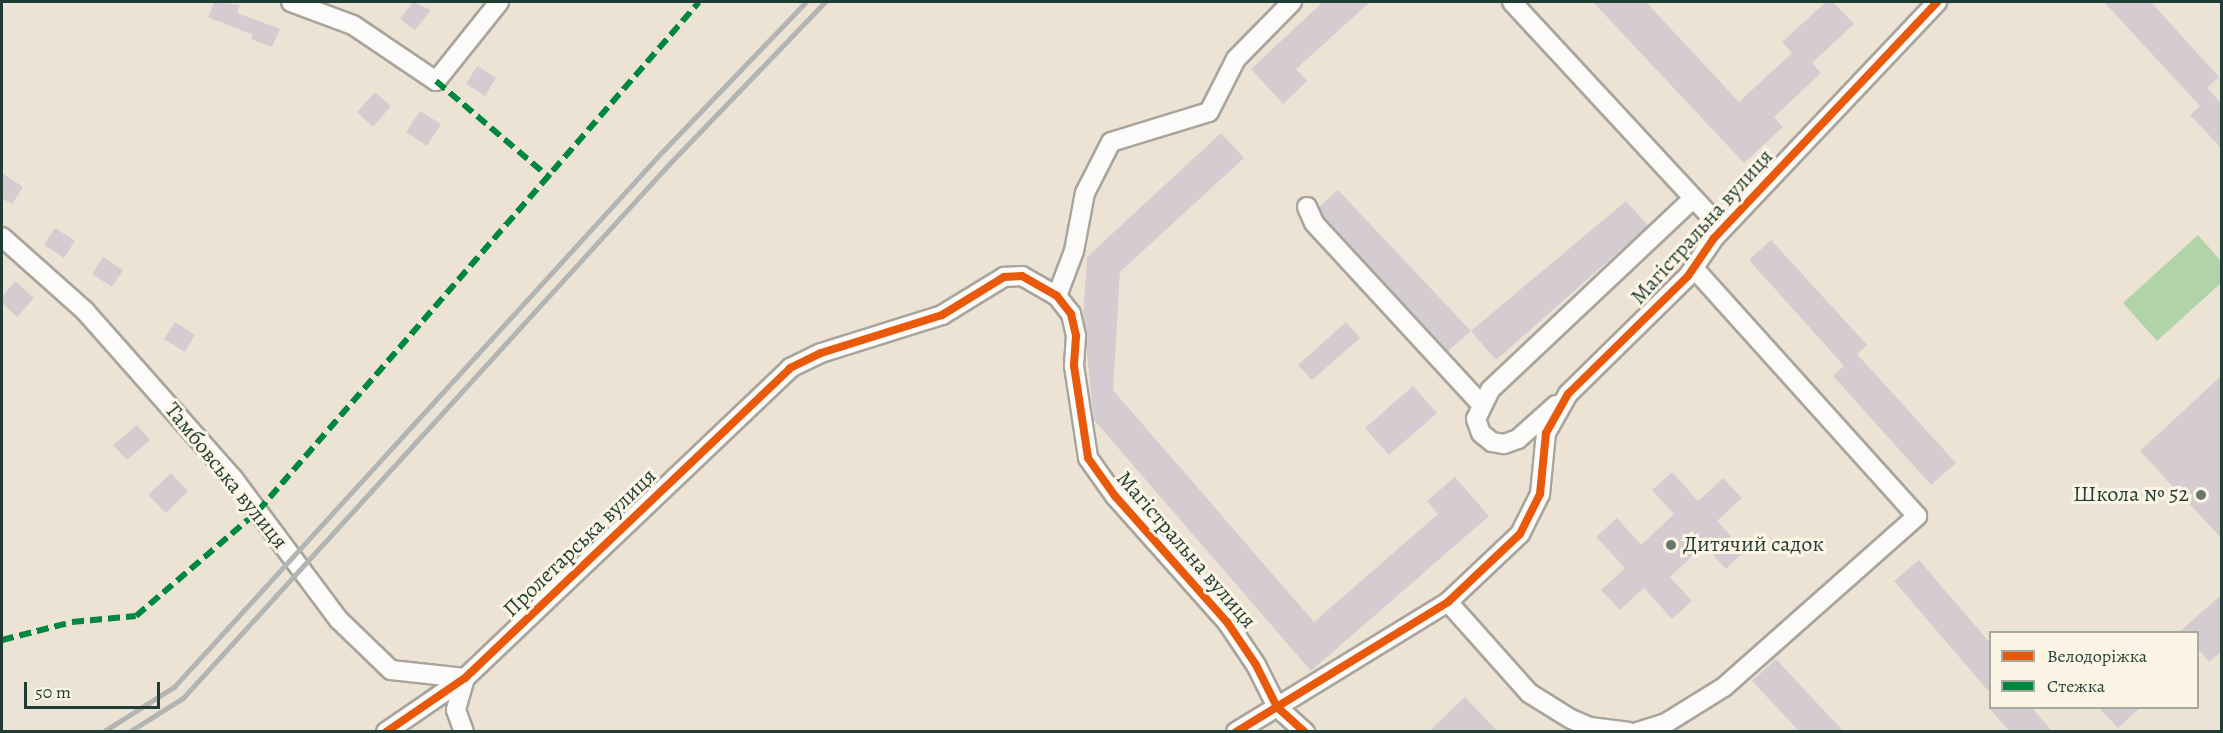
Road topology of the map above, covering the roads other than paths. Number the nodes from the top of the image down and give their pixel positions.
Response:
1 (291, 2) edge
2 (499, 2) edge
3 (1292, 2) edge
4 (1512, 2) edge
5 (1937, 2) edge
6 (1693, 199) junction
7 (1307, 207) dead end
8 (1722, 229) junction
9 (2, 237) edge
10 (1694, 268) junction
11 (1057, 296) junction
12 (790, 368) joint
13 (1568, 394) junction
14 (1481, 404) junction
15 (1448, 602) junction
16 (465, 678) junction
17 (1277, 707) junction
18 (386, 732) edge
19 (464, 732) edge
20 (1236, 732) edge
21 (1305, 732) edge
22 (1628, 732) edge
23 (1637, 732) edge

1 - 2 street
3 - 11 street
4 - 6 street
5 - 8 street, Магістральна вулиця
6 - 8 street
6 - 14 street
7 - 14 street
8 - 10 street, Магістральна вулиця
9 - 16 street, Тамбовська вулиця
10 - 13 street, Магістральна вулиця
10 - 23 street
11 - 12 street, Магістральна вулиця
11 - 17 street, Магістральна вулиця
12 - 16 street, Пролетарська вулиця
13 - 14 street
13 - 15 street, Магістральна вулиця
15 - 17 street, Магістральна вулиця
15 - 22 street
16 - 18 street, Пролетарська вулиця
16 - 19 street
17 - 20 street
17 - 21 street

